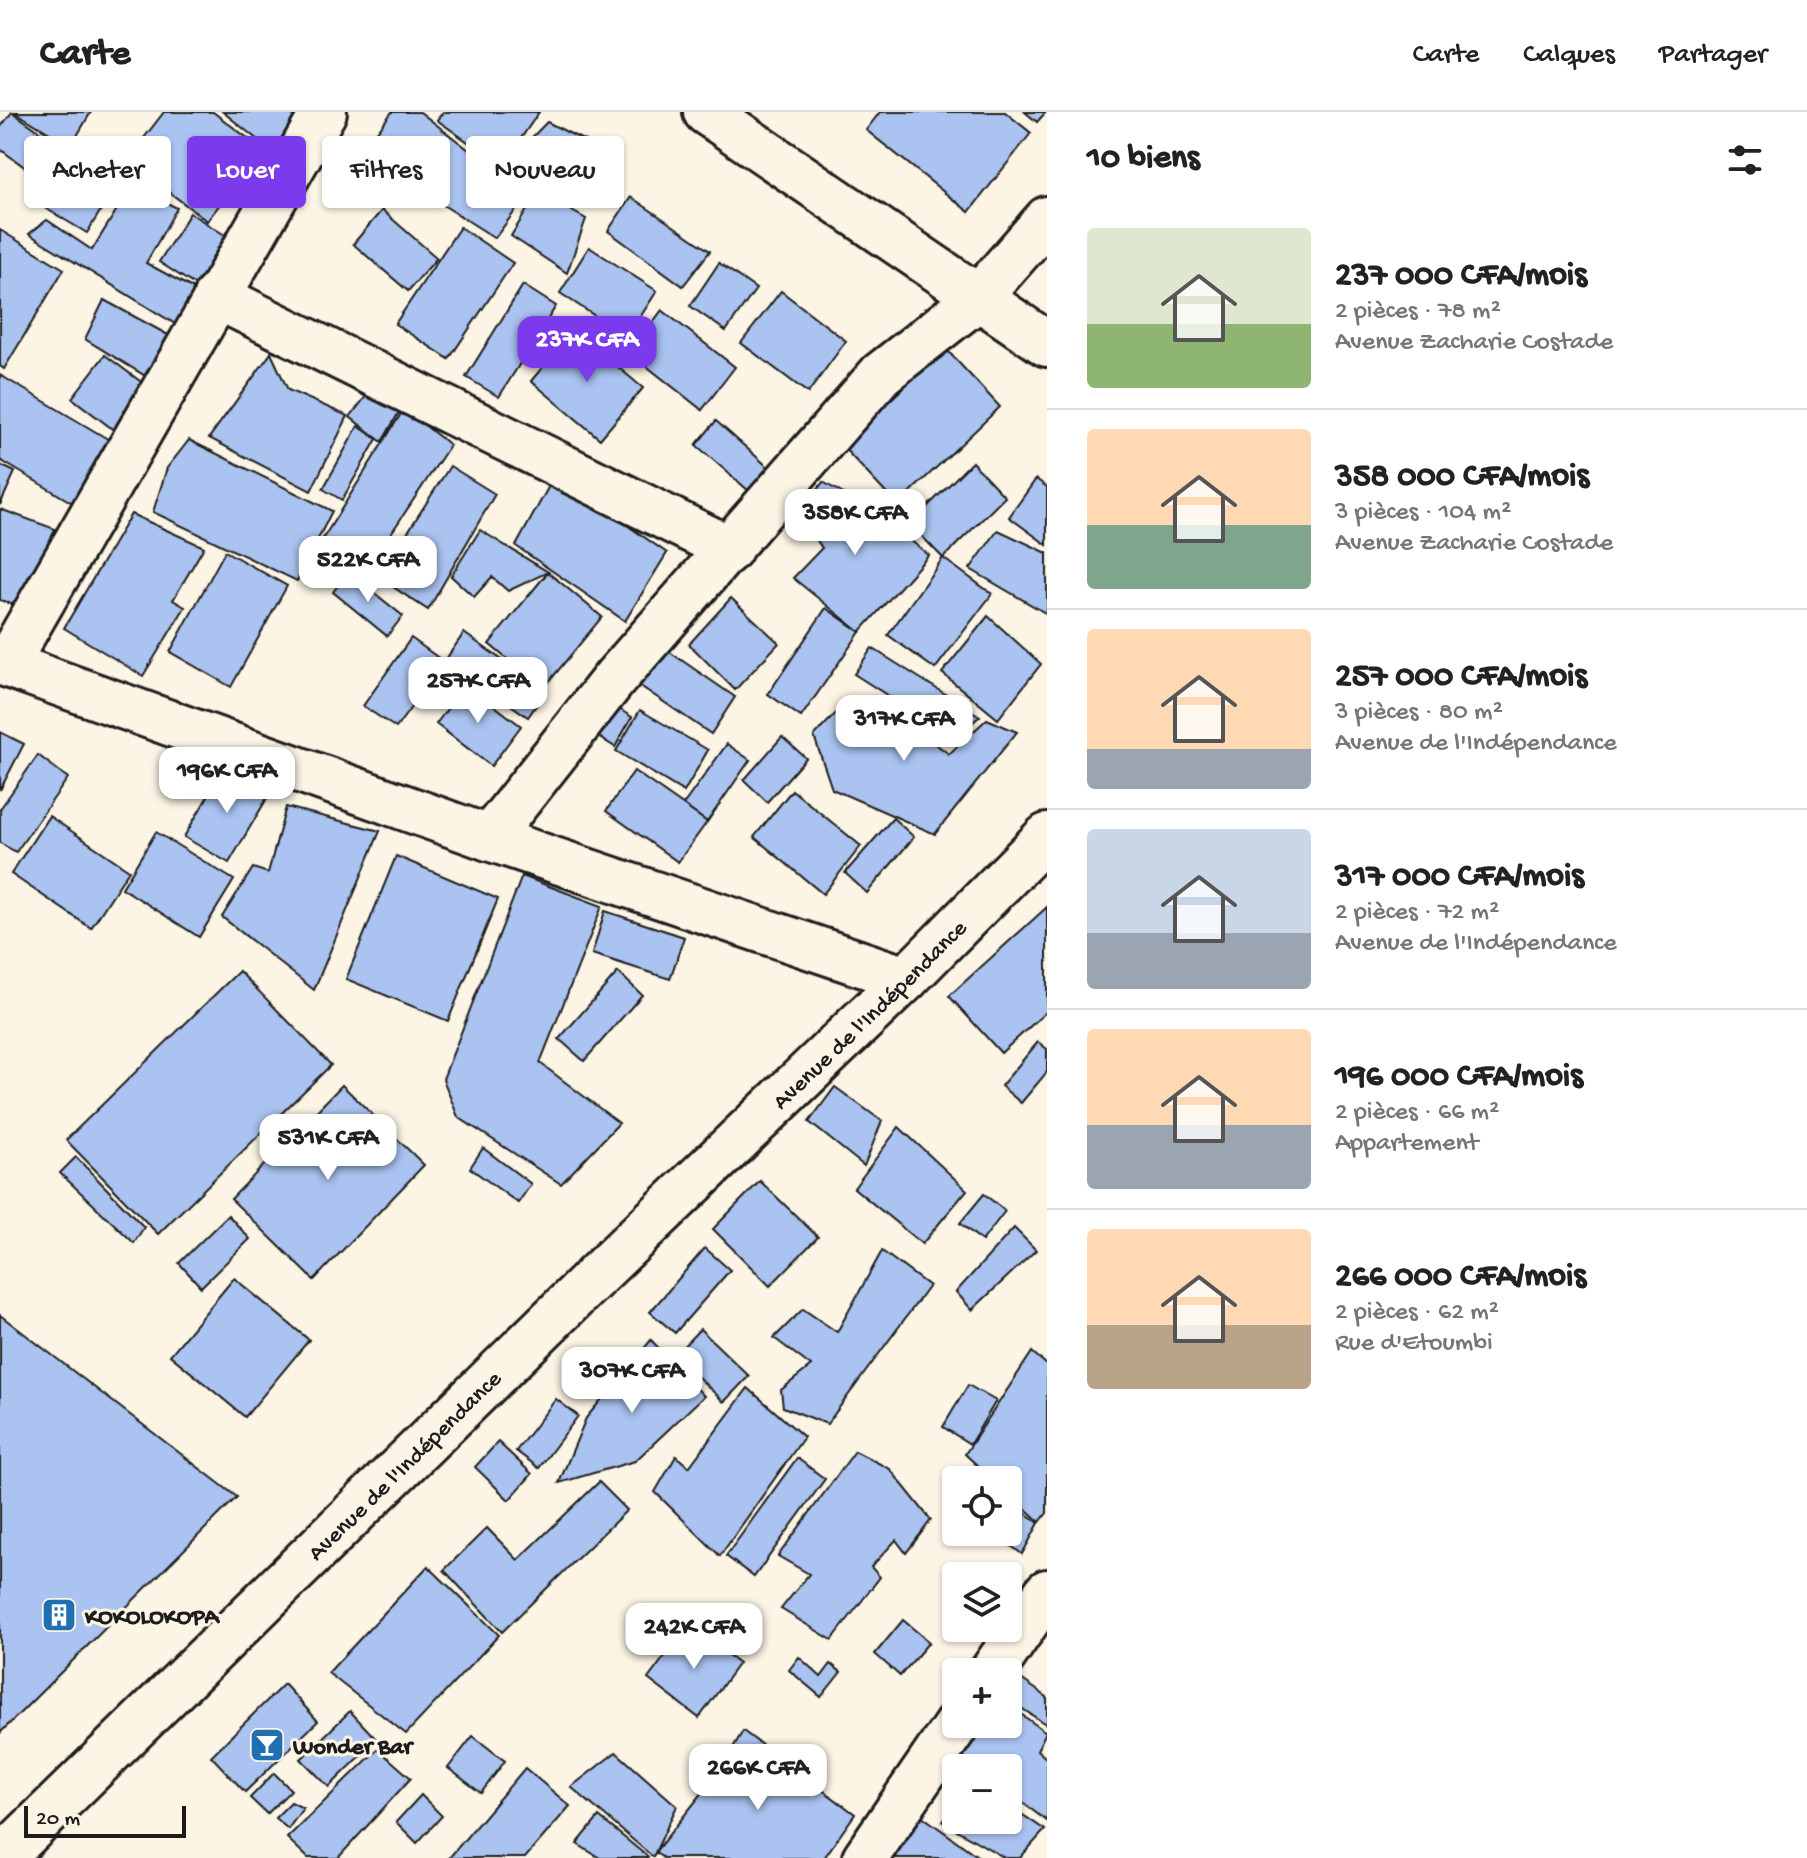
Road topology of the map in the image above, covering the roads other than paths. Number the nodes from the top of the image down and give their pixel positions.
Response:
1 (324, 112) edge
2 (706, 112) edge
3 (1047, 219) edge
4 (216, 296) junction
5 (978, 298) junction
6 (1047, 344) edge
7 (730, 549) junction
8 (3, 663) edge
9 (1047, 836) edge
10 (489, 838) junction
11 (906, 979) junction
12 (1047, 1592) edge
13 (1002, 1658) edge
14 (947, 1738) edge
15 (2, 1858) edge
16 (865, 1858) edge

1 - 4 street
2 - 5 street
3 - 5 street
4 - 7 street
4 - 8 street
5 - 6 street
5 - 7 street
7 - 10 street
8 - 10 street
9 - 11 street, Avenue de l'Indépendance
10 - 11 street
11 - 15 street, Avenue de l'Indépendance
12 - 13 street
14 - 16 street

